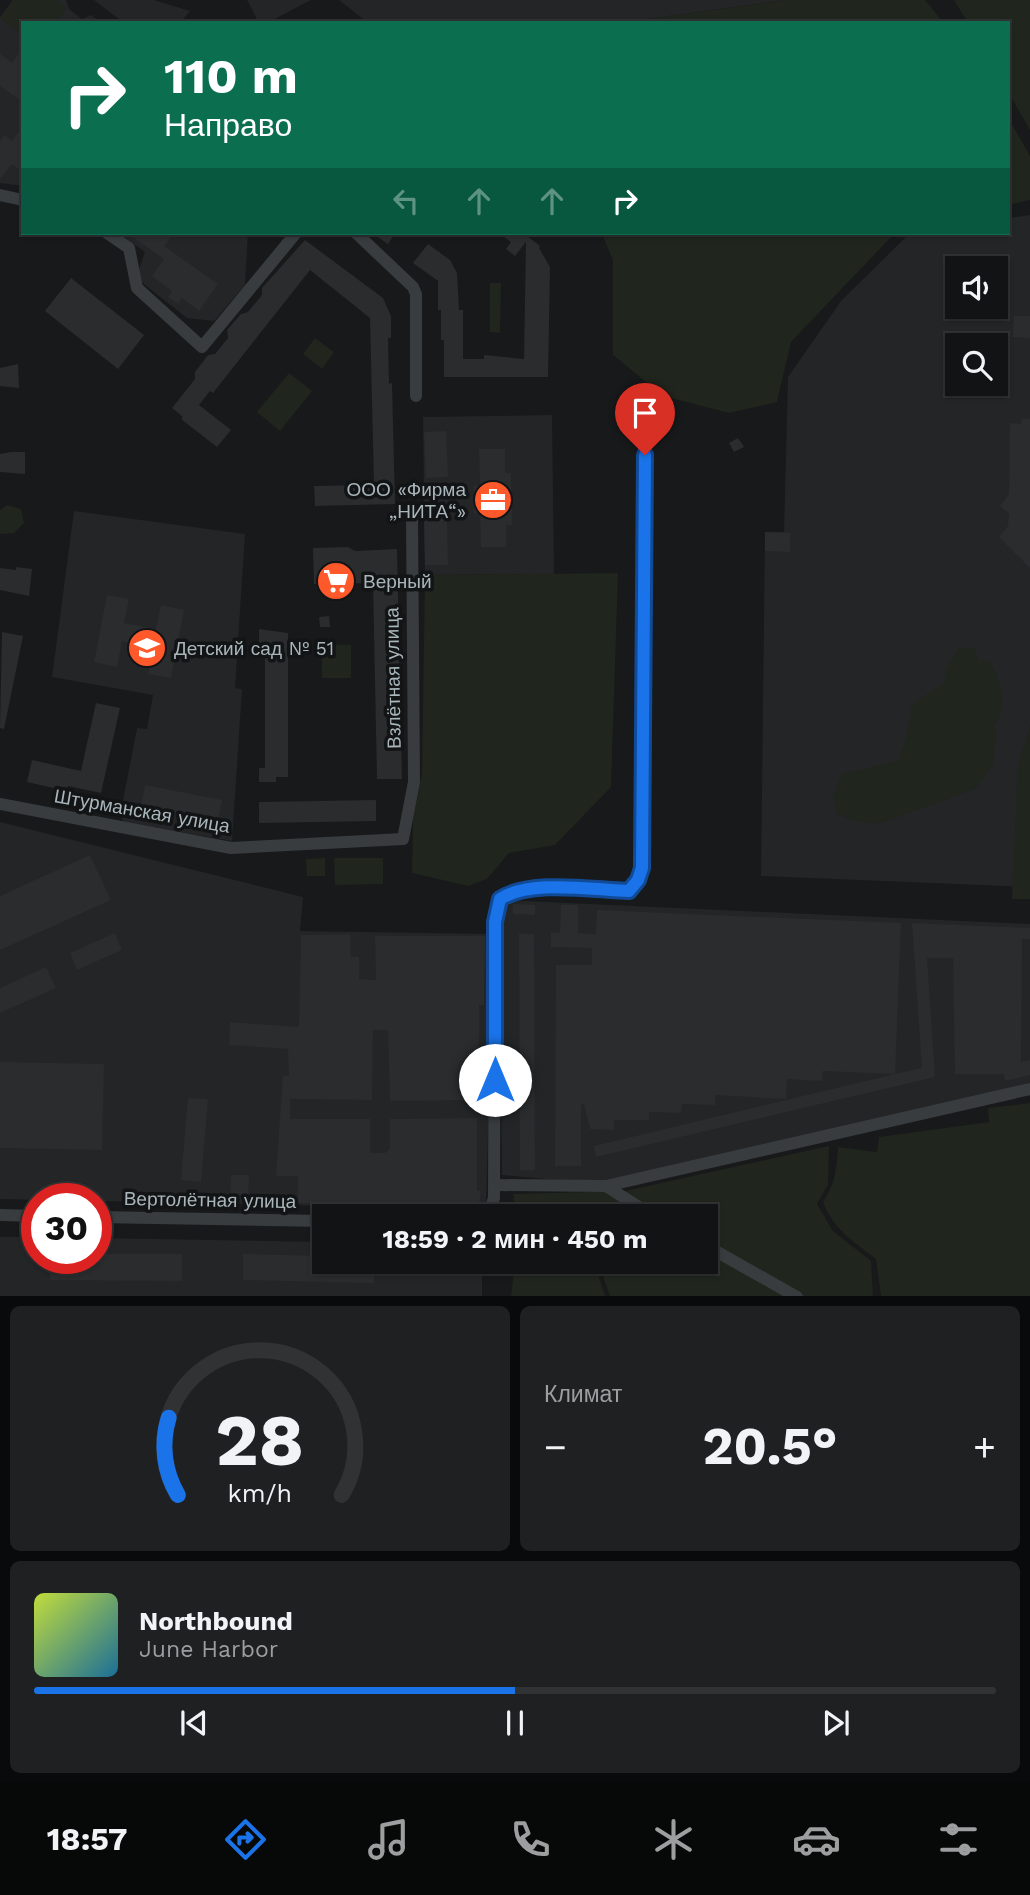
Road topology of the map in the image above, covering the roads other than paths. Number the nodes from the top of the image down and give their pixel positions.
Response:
1 (0, 195) edge
2 (21, 200) edge
3 (110, 235) edge
4 (358, 235) edge
5 (292, 236) edge
6 (416, 396) dead end
7 (645, 455) dead end
8 (412, 516) dead end
9 (0, 804) edge
10 (402, 839) joint
11 (1030, 1089) edge
12 (495, 1185) junction
13 (607, 1186) junction
14 (492, 1204) edge
15 (635, 1204) edge
16 (0, 1215) edge
17 (21, 1216) edge
18 (112, 1217) edge
19 (312, 1221) edge
20 (718, 1252) edge
21 (795, 1296) edge

1 - 2 street
3 - 5 street
4 - 6 street
7 - 12 street
8 - 10 street, Взлётная улица
9 - 10 street, Штурманская улица
11 - 13 street
12 - 13 street
12 - 14 street
13 - 15 street
16 - 17 street
18 - 19 street, Вертолётная улица
20 - 21 street

